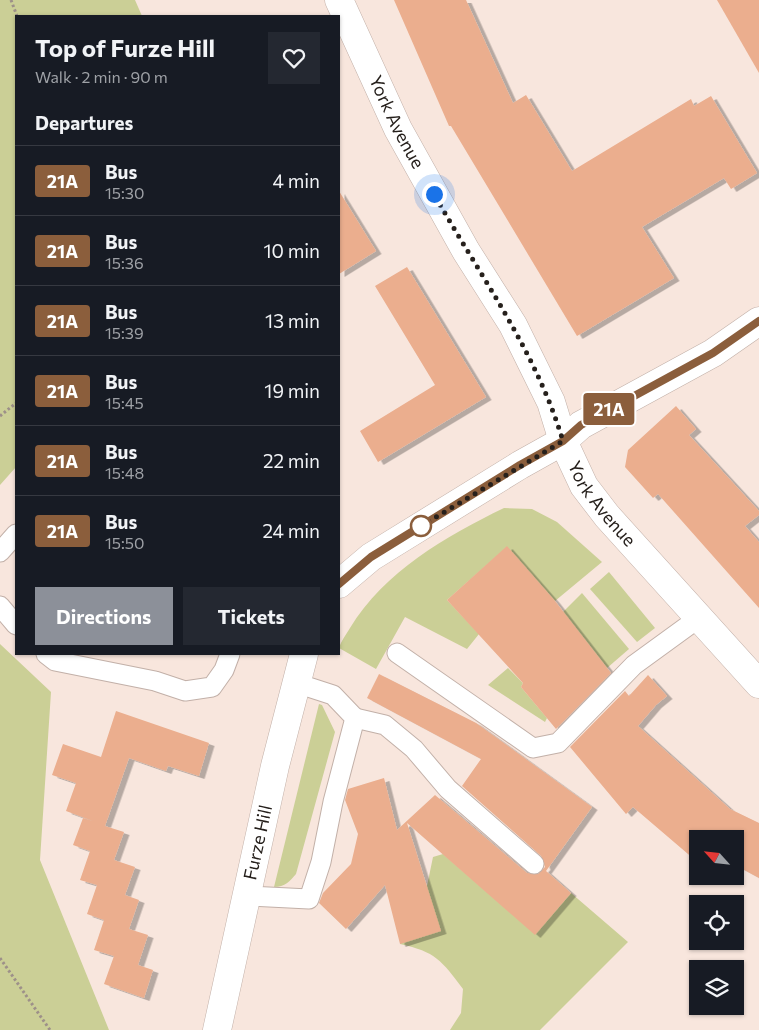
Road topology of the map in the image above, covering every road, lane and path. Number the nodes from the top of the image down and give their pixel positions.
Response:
1 (11, 0) edge
2 (339, 0) edge
3 (17, 15) edge
4 (759, 321) edge
5 (15, 404) edge
6 (0, 416) edge
7 (563, 441) junction
8 (15, 535) edge
9 (0, 552) edge
10 (340, 583) edge
11 (0, 606) edge
12 (700, 617) junction
13 (15, 624) edge
14 (397, 653) dead end
15 (47, 655) edge
16 (230, 655) edge
17 (304, 655) edge
18 (296, 683) junction
19 (759, 684) edge
20 (355, 718) junction
21 (534, 864) dead end
22 (247, 896) junction
23 (0, 958) edge
24 (50, 1030) edge
25 (217, 1030) edge

1 - 3 path
2 - 7 street, York Avenue
4 - 7 street
5 - 6 path
7 - 10 street
7 - 12 street, York Avenue
8 - 9 lane
11 - 13 lane
12 - 14 lane
12 - 19 street, York Avenue
15 - 16 lane
17 - 18 street, Furze Hill
18 - 20 lane
18 - 22 street, Furze Hill
20 - 21 lane
20 - 22 lane
22 - 25 street, Furze Hill
23 - 24 path

